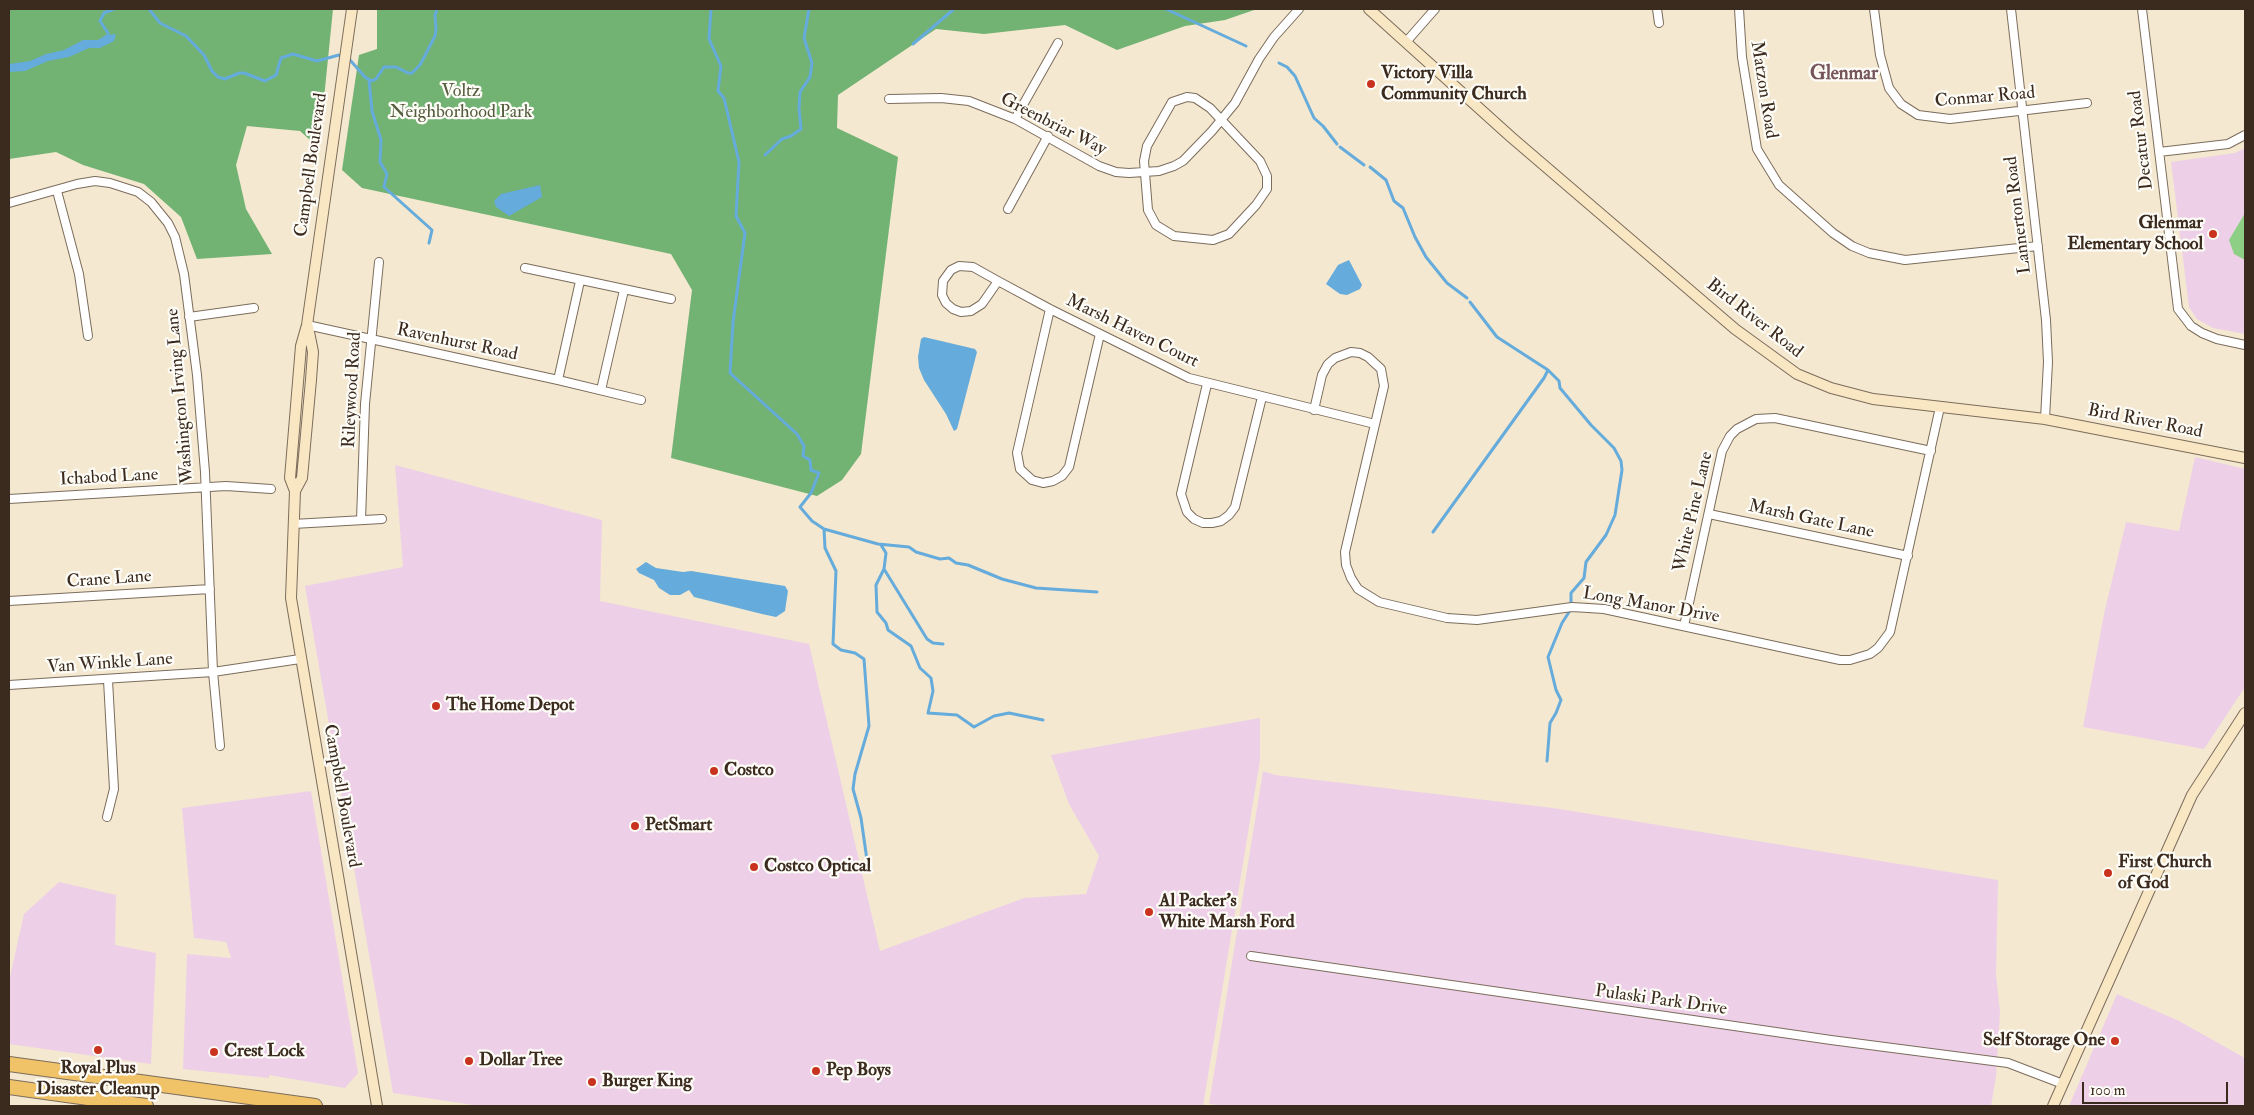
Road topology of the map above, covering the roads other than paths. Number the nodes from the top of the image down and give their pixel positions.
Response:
1 (352, 9) edge
2 (1299, 9) edge
3 (1369, 9) edge
4 (1435, 9) edge
5 (1657, 9) edge
6 (1739, 9) edge
7 (1874, 9) edge
8 (2011, 9) edge
9 (2142, 9) edge
10 (1659, 23) dead end
11 (1406, 42) junction
12 (1058, 43) dead end
13 (888, 99) dead end
14 (2087, 103) dead end
15 (2023, 111) junction
16 (1016, 120) junction
17 (1221, 121) junction
18 (2245, 135) edge
19 (1048, 136) junction
20 (2159, 152) junction
21 (1145, 172) junction
22 (57, 191) junction
23 (9, 203) edge
24 (1008, 209) dead end
25 (2038, 246) junction
26 (379, 262) dead end
27 (525, 268) dead end
28 (580, 281) junction
29 (998, 281) junction
30 (624, 290) junction
31 (672, 299) dead end
32 (254, 308) dead end
33 (1050, 309) junction
34 (189, 316) junction
35 (307, 326) junction
36 (1100, 334) junction
37 (88, 336) dead end
38 (370, 340) junction
39 (2245, 345) edge
40 (558, 380) junction
41 (1207, 384) junction
42 (601, 390) junction
43 (1262, 397) junction
44 (641, 400) dead end
45 (1940, 407) junction
46 (1314, 410) junction
47 (2045, 419) junction
48 (1375, 424) junction
49 (1931, 451) junction
50 (2245, 458) edge
51 (205, 487) junction
52 (271, 489) dead end
53 (9, 499) edge
54 (1708, 514) junction
55 (382, 519) dead end
56 (361, 520) junction
57 (293, 524) junction
58 (1908, 556) junction
59 (210, 589) junction
60 (9, 601) edge
61 (1684, 626) junction
62 (300, 659) junction
63 (213, 672) junction
64 (108, 680) junction
65 (9, 685) edge
66 (2245, 713) edge
67 (220, 746) dead end
68 (107, 817) dead end
69 (1251, 956) dead end
70 (9, 1064) edge
71 (2063, 1084) junction
72 (9, 1087) edge
73 (146, 1106) edge
74 (316, 1106) edge
75 (377, 1106) edge
76 (2053, 1106) edge

1 - 35 street, Campbell Boulevard
2 - 17 street, Greenbriar Way
3 - 11 street, Bird River Road
4 - 11 street
5 - 10 street
6 - 25 street, Matzon Road
7 - 15 street, Conmar Road
8 - 15 street, Lannerton Road
9 - 20 street, Decatur Road
11 - 45 street, Bird River Road
12 - 16 street
13 - 16 street, Greenbriar Way
14 - 15 street, Conmar Road
15 - 25 street, Lannerton Road
16 - 19 street, Greenbriar Way
17 - 21 street, Greenbriar Way
17 - 21 street
17 - 21 street
18 - 20 street
19 - 21 street, Greenbriar Way
19 - 24 street
20 - 39 street, Decatur Road
22 - 23 street, Washington Irving Lane
22 - 34 street, Washington Irving Lane
22 - 37 street
25 - 47 street, Lannerton Road
26 - 38 street, Rileywood Road
27 - 28 street
28 - 30 street
28 - 40 street
29 - 29 street, Marsh Haven Court
29 - 33 street, Marsh Haven Court
30 - 31 street
30 - 42 street
32 - 34 street
33 - 36 street, Marsh Haven Court
33 - 36 street
34 - 51 street, Washington Irving Lane
35 - 38 street, Ravenhurst Road
35 - 57 street, Campbell Boulevard
36 - 41 street, Marsh Haven Court
38 - 40 street, Ravenhurst Road
38 - 56 street, Rileywood Road
40 - 42 street, Ravenhurst Road
41 - 43 street, Marsh Haven Court
41 - 43 street
42 - 44 street, Ravenhurst Road
43 - 46 street, Marsh Haven Court
45 - 47 street, Bird River Road
45 - 49 street, Long Manor Drive
46 - 48 street, Marsh Haven Court
46 - 48 street, Long Manor Drive
47 - 50 street, Bird River Road
48 - 61 street, Long Manor Drive
49 - 54 street, White Pine Lane
49 - 58 street, Long Manor Drive
51 - 52 street, Ichabod Lane
51 - 53 street, Ichabod Lane
51 - 59 street, Washington Irving Lane
54 - 58 street, Marsh Gate Lane
54 - 61 street, White Pine Lane
55 - 56 street
56 - 57 street
57 - 62 street, Campbell Boulevard
58 - 61 street, Long Manor Drive
59 - 60 street, Crane Lane
59 - 63 street, Washington Irving Lane
62 - 63 street, Van Winkle Lane
62 - 75 street, Campbell Boulevard
63 - 64 street, Van Winkle Lane
63 - 67 street, Washington Irving Lane
64 - 65 street, Van Winkle Lane
64 - 68 street
66 - 71 street
69 - 71 street, Pulaski Park Drive
70 - 74 highway
71 - 76 street
72 - 73 highway

